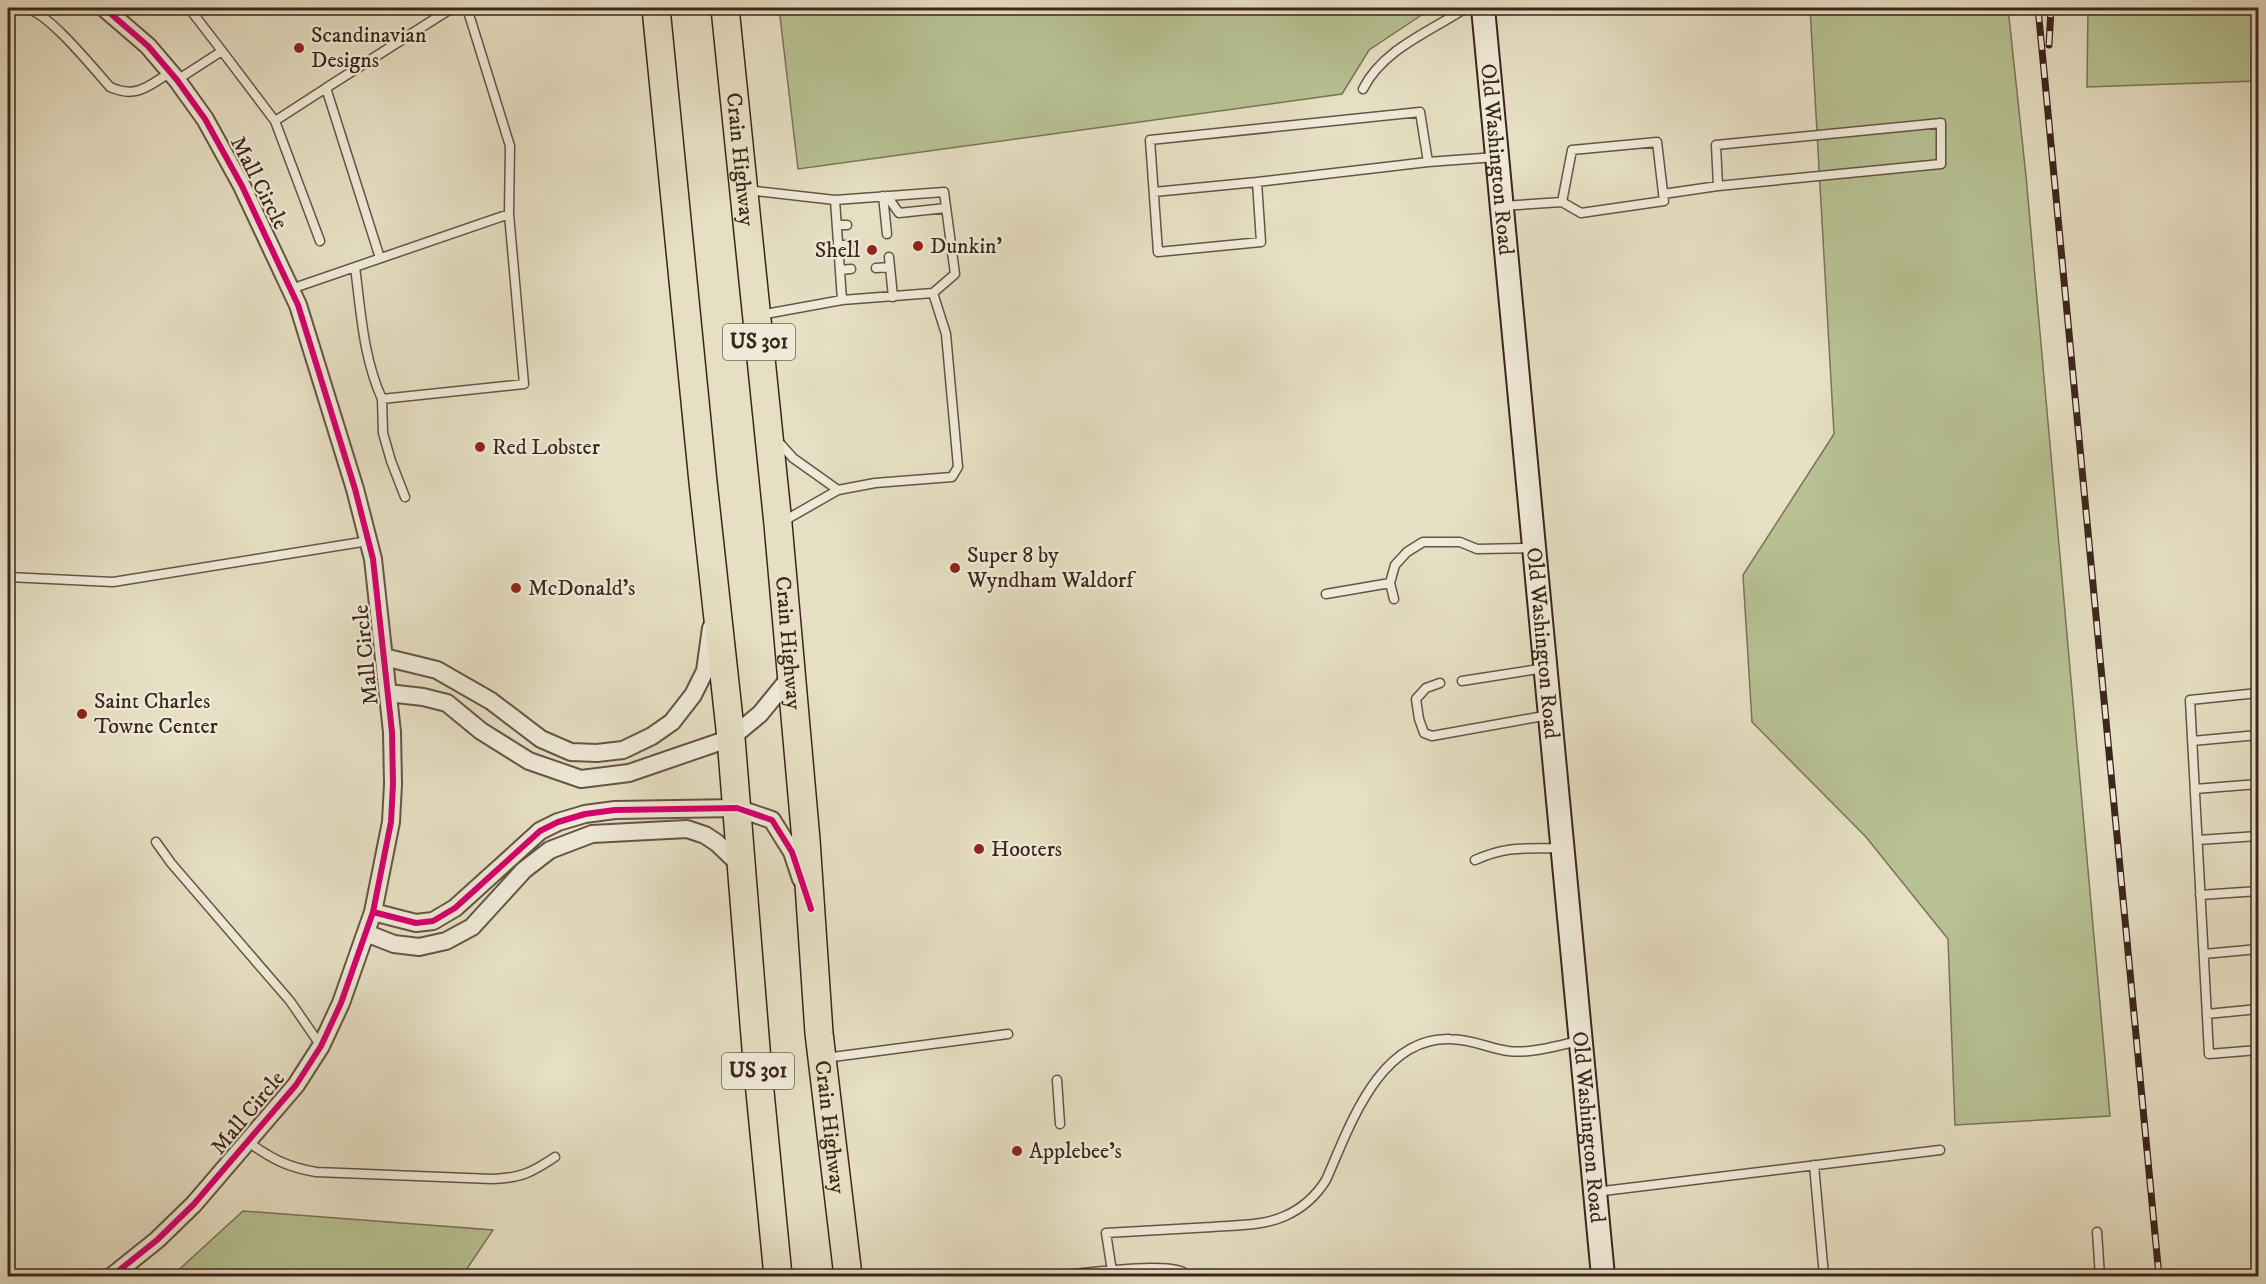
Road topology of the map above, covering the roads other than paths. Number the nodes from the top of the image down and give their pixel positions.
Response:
1 (26, 8) edge
2 (104, 8) edge
3 (189, 8) edge
4 (452, 8) edge
5 (467, 8) edge
6 (656, 8) edge
7 (725, 8) edge
8 (1466, 8) edge
9 (1483, 8) edge
10 (222, 51) junction
11 (174, 76) junction
12 (326, 88) junction
13 (1363, 89) dead end
14 (275, 121) junction
15 (1497, 157) junction
16 (1428, 162) junction
17 (1257, 182) junction
18 (1718, 186) junction
19 (743, 190) junction
20 (1154, 192) junction
21 (1663, 194) junction
22 (885, 196) junction
23 (835, 200) junction
24 (1562, 202) junction
25 (1501, 206) junction
26 (946, 208) junction
27 (509, 214) junction
28 (837, 225) junction
29 (847, 225) dead end
30 (887, 234) dead end
31 (320, 241) dead end
32 (849, 244) dead end
33 (838, 245) junction
34 (889, 257) dead end
35 (380, 258) junction
36 (355, 267) junction
37 (890, 267) junction
38 (876, 268) dead end
39 (851, 269) dead end
40 (840, 270) junction
41 (291, 289) junction
42 (933, 293) junction
43 (893, 297) junction
44 (842, 300) junction
45 (756, 316) junction
46 (382, 399) junction
47 (768, 429) junction
48 (838, 490) junction
49 (405, 497) dead end
50 (778, 524) junction
51 (368, 541) junction
52 (1534, 548) junction
53 (8, 577) edge
54 (1390, 583) junction
55 (1326, 594) dead end
56 (715, 597) junction
57 (1394, 599) dead end
58 (384, 657) junction
59 (1545, 668) junction
60 (791, 676) junction
61 (1462, 681) dead end
62 (1440, 683) dead end
63 (388, 693) junction
64 (2259, 693) edge
65 (1550, 715) junction
66 (2259, 735) edge
67 (731, 738) junction
68 (2192, 741) junction
69 (2259, 784) edge
70 (2195, 789) junction
71 (737, 808) junction
72 (2259, 836) edge
73 (2198, 840) junction
74 (156, 842) dead end
75 (1562, 848) junction
76 (1475, 860) dead end
77 (741, 866) junction
78 (2259, 891) edge
79 (2200, 895) junction
80 (811, 909) junction
81 (373, 912) junction
82 (366, 933) junction
83 (2259, 949) edge
84 (2204, 954) junction
85 (2259, 1009) edge
86 (2207, 1014) junction
87 (1008, 1034) dead end
88 (1580, 1041) junction
89 (321, 1046) junction
90 (2259, 1050) edge
91 (822, 1059) junction
92 (1057, 1080) dead end
93 (1060, 1124) dead end
94 (248, 1142) junction
95 (1940, 1150) dead end
96 (555, 1157) dead end
97 (1814, 1165) junction
98 (1595, 1192) junction
99 (2097, 1232) dead end
100 (1112, 1271) junction
101 (1131, 1273) edge
102 (112, 1276) edge
103 (778, 1276) edge
104 (848, 1276) edge
105 (1051, 1276) edge
106 (1184, 1276) edge
107 (1603, 1276) edge
108 (1824, 1276) edge
109 (2100, 1276) edge

1 - 11 lane
2 - 11 street, Mall Circle
3 - 10 lane
4 - 12 lane
5 - 27 lane
6 - 56 highway, US 301
7 - 19 highway, Crain Highway / US 301
8 - 13 lane
9 - 15 main road, Old Washington Road
10 - 11 lane
10 - 14 lane
11 - 41 street, Mall Circle
12 - 14 lane
12 - 35 lane
14 - 31 lane
15 - 16 lane
15 - 25 main road, Old Washington Road
16 - 17 lane
16 - 20 lane
17 - 20 lane
17 - 20 lane
18 - 18 lane
18 - 21 lane
19 - 23 lane
19 - 45 highway, Crain Highway / US 301
21 - 24 lane
21 - 24 lane
22 - 23 lane
22 - 26 lane
22 - 26 lane
22 - 30 lane
23 - 28 lane
24 - 25 lane
25 - 52 main road, Old Washington Road
26 - 42 lane
27 - 35 lane
27 - 46 lane
28 - 29 lane
28 - 33 lane
32 - 33 lane
33 - 40 lane
34 - 37 lane
35 - 36 lane
36 - 41 lane
36 - 46 lane
37 - 38 lane
37 - 43 lane
39 - 40 lane
40 - 44 lane
41 - 51 street, Mall Circle
42 - 43 lane
42 - 48 lane
43 - 44 lane
44 - 45 lane
45 - 47 highway, Crain Highway / US 301
46 - 49 lane
47 - 48 lane
47 - 50 highway, Crain Highway / US 301
48 - 50 lane
50 - 60 highway, Crain Highway / US 301
51 - 53 lane
51 - 58 street, Mall Circle
52 - 54 lane
52 - 59 main road, Old Washington Road
54 - 55 lane
54 - 57 lane
56 - 58 street
56 - 67 highway, US 301
58 - 63 street, Mall Circle
59 - 61 lane
59 - 65 main road, Old Washington Road
60 - 67 street
60 - 80 highway, Crain Highway / US 301
62 - 65 lane
63 - 67 street
63 - 81 street, Mall Circle
64 - 68 lane
65 - 75 main road, Old Washington Road
66 - 68 lane
67 - 71 highway, US 301
68 - 70 lane
69 - 70 lane
70 - 73 lane
71 - 77 highway, US 301
71 - 80 street
71 - 81 street
72 - 73 lane
73 - 79 lane
74 - 89 lane
75 - 76 lane
75 - 88 main road, Old Washington Road
77 - 82 street
77 - 103 highway, US 301
78 - 79 lane
79 - 84 lane
80 - 91 highway, Crain Highway / US 301
81 - 82 street, Mall Circle
82 - 89 street, Mall Circle
83 - 84 lane
84 - 86 lane
85 - 86 lane
86 - 90 lane
87 - 91 lane
88 - 98 main road, Old Washington Road
88 - 100 lane
89 - 94 street, Mall Circle
91 - 104 highway, Crain Highway / US 301
92 - 93 lane
94 - 96 lane
94 - 102 street, Mall Circle
95 - 97 lane
97 - 98 lane
97 - 108 lane
98 - 107 main road, Old Washington Road
99 - 109 lane
100 - 101 lane
100 - 105 lane
101 - 106 lane

